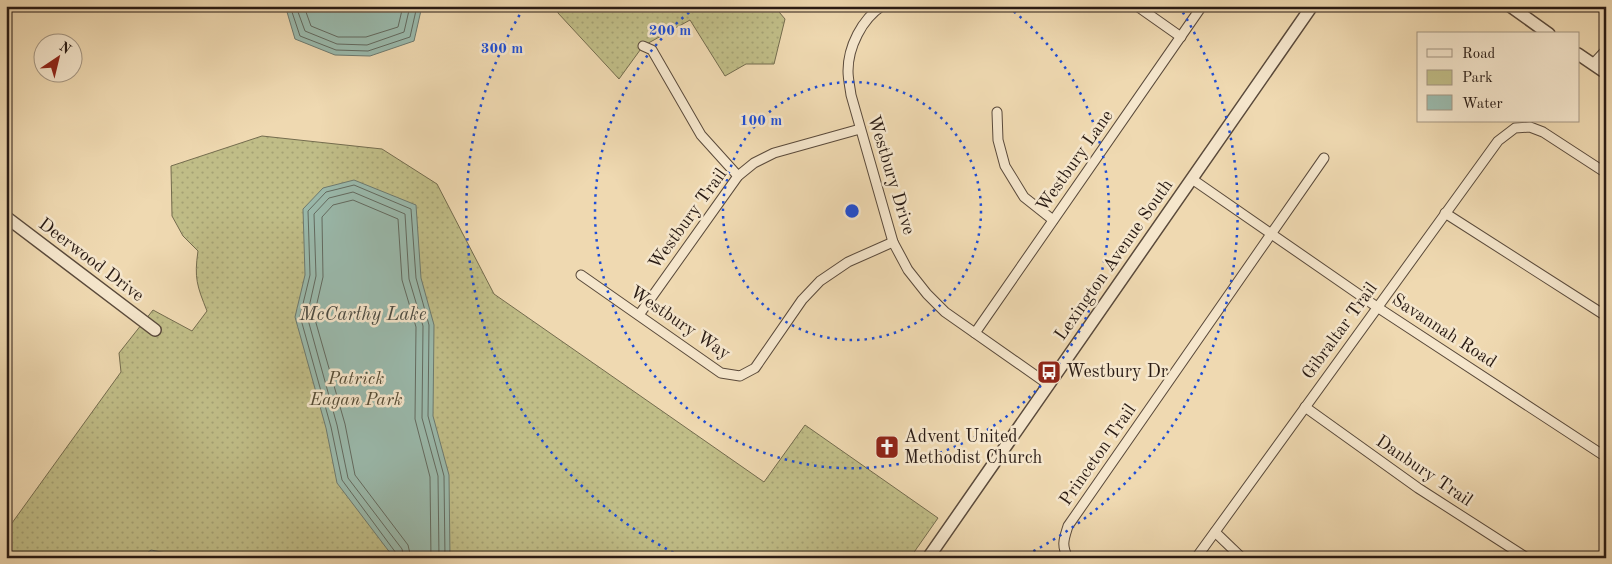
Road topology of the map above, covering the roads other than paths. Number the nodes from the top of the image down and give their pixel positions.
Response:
1 (882, 6) edge
2 (1137, 6) edge
3 (1202, 6) edge
4 (1312, 6) edge
5 (1510, 6) edge
6 (1546, 32) edge
7 (1181, 37) junction
8 (643, 46) dead end
9 (1606, 50) edge
10 (1580, 55) edge
11 (1592, 64) junction
12 (1606, 74) edge
13 (997, 112) dead end
14 (860, 129) junction
15 (1324, 158) dead end
16 (1606, 173) edge
17 (738, 176) junction
18 (1192, 179) junction
19 (1445, 213) junction
20 (6, 217) edge
21 (1053, 220) junction
22 (1271, 234) junction
23 (893, 242) junction
24 (581, 275) dead end
25 (1377, 307) junction
26 (638, 315) junction
27 (1606, 316) edge
28 (155, 330) dead end
29 (975, 333) junction
30 (1048, 385) junction
31 (1305, 407) junction
32 (1606, 457) edge
33 (1215, 532) junction
34 (1066, 554) edge
35 (928, 558) edge
36 (1196, 558) edge
37 (1242, 558) edge
38 (1527, 558) edge

1 - 14 street, Westbury Drive
2 - 7 street
3 - 7 street, Westbury Lane
4 - 18 street, Lexington Avenue South
5 - 6 street
7 - 21 street, Westbury Lane
8 - 17 street
9 - 11 street
10 - 11 street
11 - 12 street
13 - 21 street
14 - 17 street, Westbury Trail
14 - 23 street, Westbury Drive
15 - 22 street, Princeton Trail
16 - 19 street, Gibraltar Trail
17 - 26 street, Westbury Trail
18 - 22 street, Savannah Road
18 - 30 street, Lexington Avenue South
19 - 25 street, Gibraltar Trail
19 - 27 street
20 - 28 street, Deerwood Drive
21 - 29 street, Westbury Lane
22 - 25 street, Savannah Road
22 - 34 street, Princeton Trail
23 - 26 street, Westbury Way
23 - 29 street, Westbury Drive
24 - 26 street, Westbury Way
25 - 31 street, Gibraltar Trail
25 - 32 street, Savannah Road
29 - 30 street, Westbury Drive
30 - 35 street, Lexington Avenue South
31 - 33 street, Gibraltar Trail
31 - 38 street, Danbury Trail
33 - 36 street, Gibraltar Trail
33 - 37 street

